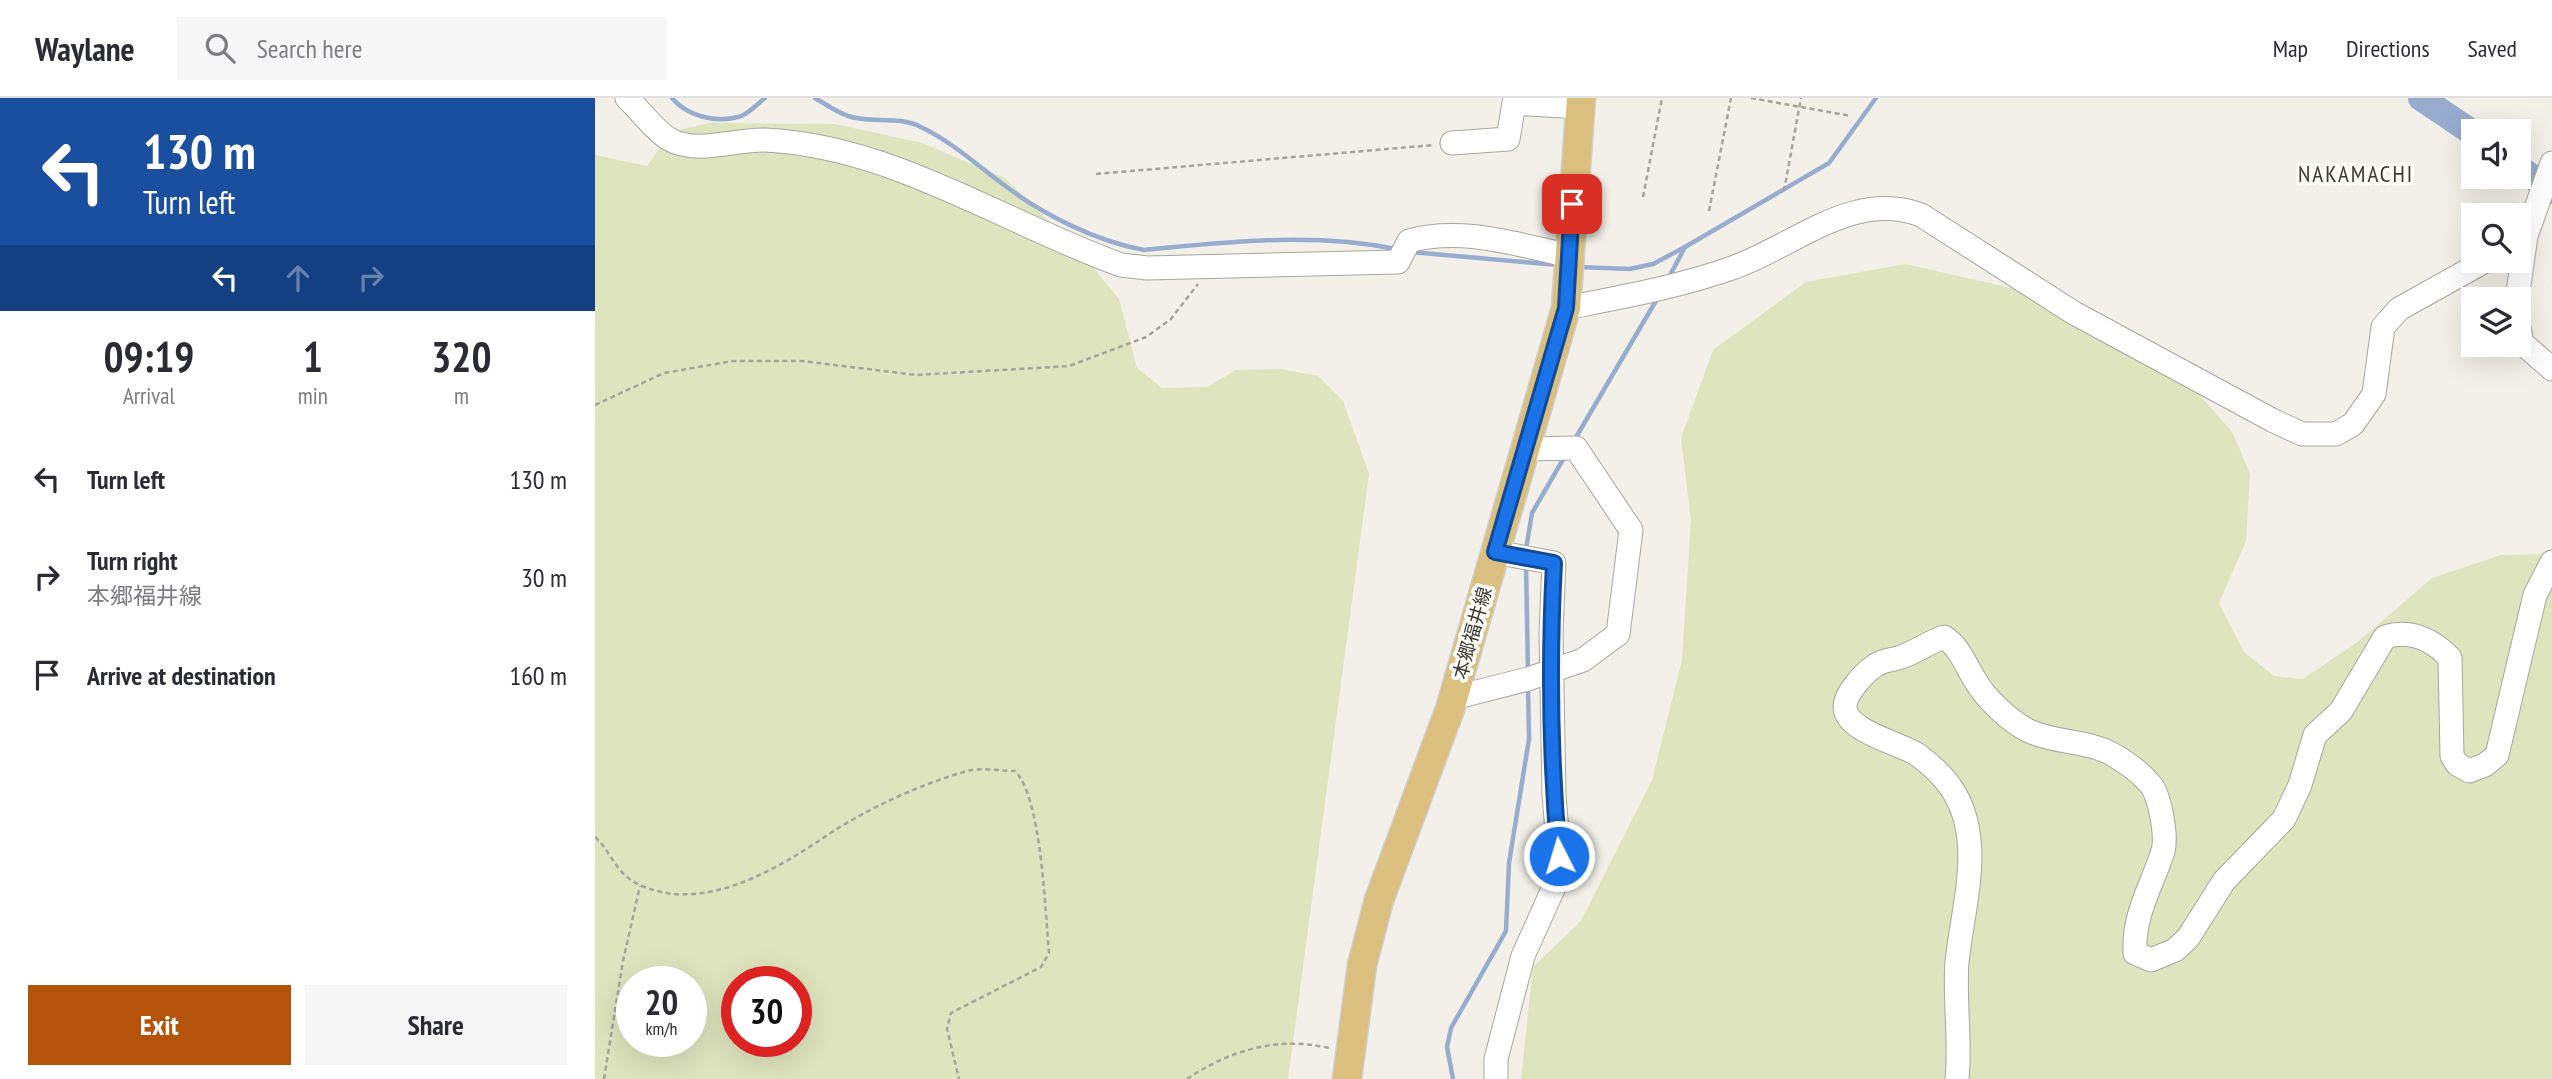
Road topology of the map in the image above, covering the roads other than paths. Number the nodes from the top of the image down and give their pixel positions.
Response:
1 (627, 98) edge
2 (1580, 102) edge
3 (1452, 143) road end
4 (2552, 163) edge
5 (2531, 215) edge
6 (1571, 256) junction
7 (2463, 273) edge
8 (1566, 308) junction
9 (2531, 351) edge
10 (2552, 369) edge
11 (1525, 449) junction
12 (1495, 552) junction
13 (2552, 562) edge
14 (1552, 671) junction
15 (1453, 698) junction
16 (1349, 1066) edge
17 (1496, 1079) edge
18 (1957, 1079) edge

1 - 6 street
2 - 3 street
2 - 6 main road, 本郷福井線
4 - 5 street
6 - 8 main road, 本郷福井線
7 - 8 street
8 - 11 main road, 本郷福井線
9 - 10 street
11 - 12 main road, 本郷福井線
11 - 14 street
12 - 14 street
12 - 15 main road, 本郷福井線
13 - 18 street
14 - 15 street
14 - 17 street
15 - 16 main road, 本郷福井線

